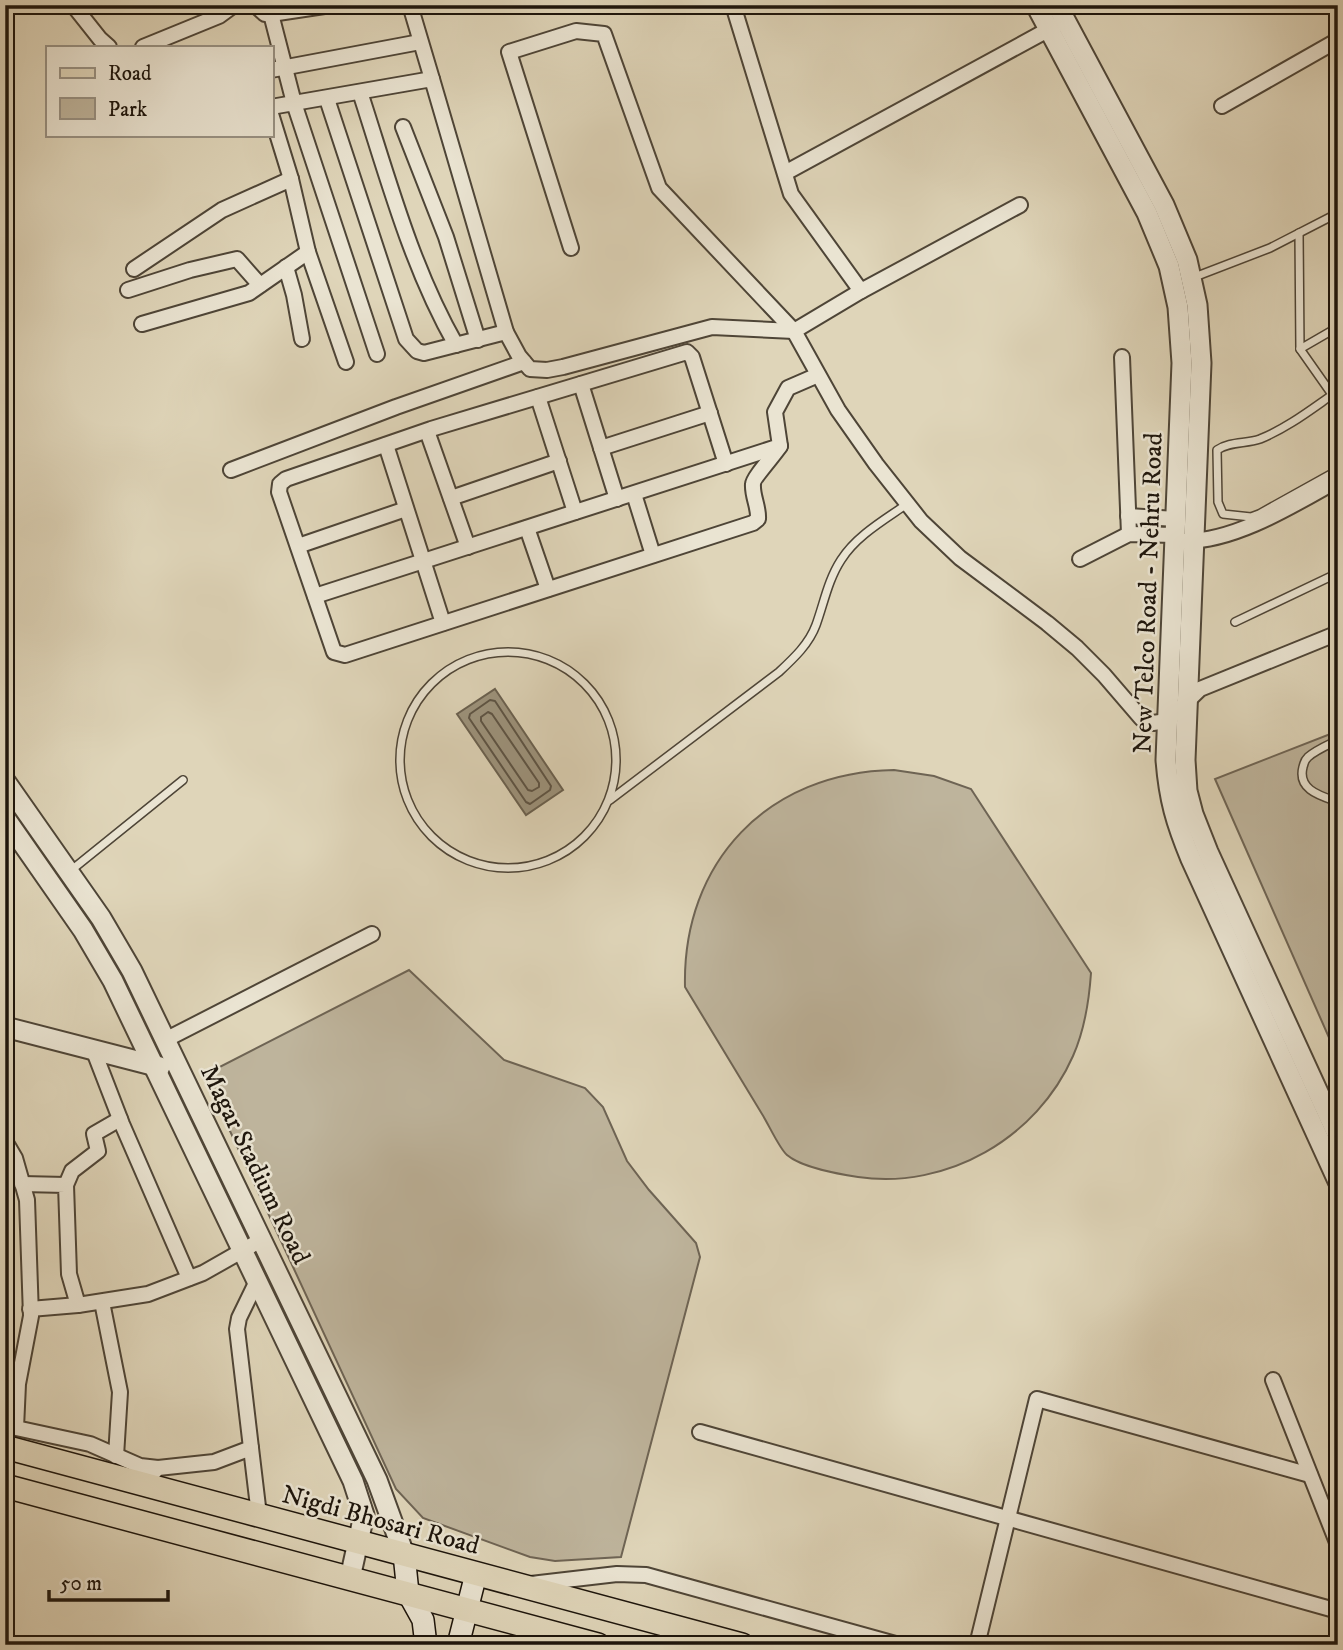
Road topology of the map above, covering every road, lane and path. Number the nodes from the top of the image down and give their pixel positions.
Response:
1 (73, 5) edge
2 (234, 5) edge
3 (255, 5) edge
4 (331, 5) edge
5 (410, 5) edge
6 (733, 5) edge
7 (1036, 5) edge
8 (271, 14) junction
9 (1057, 18) edge
10 (1338, 40) edge
11 (420, 42) junction
12 (153, 45) edge
13 (108, 46) edge
14 (278, 68) edge
15 (432, 79) junction
16 (360, 93) junction
17 (327, 99) junction
18 (294, 103) junction
19 (1222, 106) dead end
20 (273, 107) edge
21 (273, 120) edge
22 (402, 127) dead end
23 (785, 173) junction
24 (291, 179) junction
25 (1020, 205) dead end
26 (1338, 214) edge
27 (1299, 233) junction
28 (572, 248) dead end
29 (308, 252) junction
30 (286, 268) junction
31 (134, 269) dead end
32 (1182, 280) junction
33 (260, 285) junction
34 (128, 290) dead end
35 (861, 291) junction
36 (142, 324) dead end
37 (1338, 327) edge
38 (794, 331) junction
39 (506, 332) junction
40 (302, 339) dead end
41 (478, 340) junction
42 (456, 345) junction
43 (1300, 349) junction
44 (377, 354) dead end
45 (1122, 357) dead end
46 (346, 362) dead end
47 (524, 362) junction
48 (818, 375) junction
49 (582, 384) junction
50 (1332, 395) junction
51 (538, 397) junction
52 (1338, 403) edge
53 (710, 413) junction
54 (427, 431) junction
55 (386, 445) junction
56 (780, 446) junction
57 (601, 448) junction
58 (559, 461) junction
59 (726, 464) junction
60 (231, 470) dead end
61 (1338, 470) edge
62 (1338, 480) edge
63 (634, 494) junction
64 (451, 498) junction
65 (617, 499) junction
66 (906, 504) junction
67 (406, 509) junction
68 (575, 512) junction
69 (1128, 516) junction
70 (527, 528) junction
71 (1129, 534) junction
72 (1180, 534) junction
73 (298, 546) junction
74 (468, 547) junction
75 (653, 555) junction
76 (1080, 559) dead end
77 (422, 561) junction
78 (1338, 573) edge
79 (548, 589) junction
80 (315, 596) junction
81 (1235, 622) dead end
82 (443, 623) junction
83 (1338, 633) edge
84 (1186, 706) junction
85 (1167, 721) junction
86 (1338, 740) edge
87 (5, 780) edge
88 (183, 780) dead end
89 (609, 800) junction
90 (1338, 802) edge
91 (5, 818) edge
92 (69, 872) junction
93 (372, 934) dead end
94 (5, 1027) edge
95 (165, 1040) junction
96 (93, 1049) junction
97 (153, 1065) junction
98 (180, 1072) junction
99 (120, 1119) junction
100 (1338, 1136) edge
101 (5, 1141) edge
102 (1338, 1181) edge
103 (22, 1184) junction
104 (66, 1185) junction
105 (261, 1240) junction
106 (243, 1251) junction
107 (189, 1278) junction
108 (257, 1280) junction
109 (102, 1302) junction
110 (78, 1306) junction
111 (30, 1309) junction
112 (1273, 1380) dead end
113 (700, 1432) dead end
114 (5, 1447) edge
115 (251, 1448) junction
116 (116, 1457) junction
117 (1310, 1475) junction
118 (150, 1476) junction
119 (5, 1486) edge
120 (258, 1515) junction
121 (1008, 1518) junction
122 (359, 1542) junction
123 (1338, 1545) edge
124 (404, 1554) junction
125 (476, 1574) junction
126 (350, 1578) junction
127 (519, 1585) junction
128 (408, 1593) junction
129 (466, 1609) junction
130 (1338, 1611) edge
131 (426, 1645) edge
132 (458, 1645) edge
133 (598, 1645) edge
134 (742, 1645) edge
135 (899, 1645) edge
136 (977, 1645) edge

1 - 13 street
2 - 12 street
3 - 8 street
4 - 8 street
5 - 11 street
6 - 23 street
7 - 9 street, New Telco Road - Nehru Road
8 - 14 street
9 - 23 street
9 - 32 street, New Telco Road - Nehru Road
10 - 19 street
11 - 14 street
11 - 15 street
14 - 18 street
15 - 16 street
15 - 39 street
16 - 17 street
16 - 42 street
17 - 18 street
17 - 42 street
18 - 20 street
18 - 44 street
21 - 24 street
22 - 41 street
23 - 35 street
24 - 29 street
24 - 31 street
25 - 35 street
26 - 27 lane
27 - 32 lane
27 - 43 lane
28 - 38 street
29 - 30 street
29 - 46 street
30 - 33 street
30 - 40 street
32 - 72 street, New Telco Road - Nehru Road
32 - 72 street, New Telco Road - Nehru Road
33 - 34 street
33 - 36 street
35 - 38 street
37 - 43 lane
38 - 47 street
38 - 48 street
39 - 41 street
39 - 47 street
41 - 42 street
43 - 50 lane
45 - 69 street
47 - 60 street
48 - 56 street
48 - 66 street
49 - 51 street
49 - 53 street
49 - 57 street
50 - 52 lane
50 - 61 lane
51 - 54 street
51 - 58 street
53 - 57 street
53 - 59 street
54 - 55 street
54 - 64 street
55 - 67 street
55 - 73 street
56 - 59 street
56 - 75 street
57 - 65 street
58 - 64 street
58 - 68 street
59 - 63 street
62 - 72 street
63 - 65 street
63 - 75 street
64 - 74 street
65 - 68 street
66 - 85 street
66 - 89 lane
67 - 73 street
67 - 77 street
68 - 70 street
69 - 71 street
69 - 72 street
70 - 74 street
70 - 79 street
71 - 72 street
71 - 76 street
72 - 84 street, New Telco Road - Nehru Road
72 - 85 street, New Telco Road - Nehru Road
73 - 80 street
74 - 77 street
75 - 79 street
77 - 80 street
77 - 82 street
78 - 81 lane
79 - 82 street
80 - 82 street
83 - 84 street
84 - 85 street
84 - 100 street, New Telco Road - Nehru Road
85 - 102 street, New Telco Road - Nehru Road
86 - 90 lane
87 - 92 street, Magar Stadium Road
88 - 92 lane
89 - 89 lane
91 - 97 street, Magar Stadium Road
92 - 95 street, Magar Stadium Road
93 - 95 street
94 - 96 street
95 - 98 street, Magar Stadium Road
96 - 97 street
96 - 99 street
97 - 98 street
97 - 106 street, Magar Stadium Road
98 - 105 street, Magar Stadium Road
99 - 104 street
99 - 107 street
101 - 103 street
103 - 104 street
103 - 111 street
104 - 110 street
105 - 106 street
105 - 124 street, Magar Stadium Road
106 - 107 street
106 - 108 street, Magar Stadium Road
107 - 109 street
108 - 115 street
108 - 122 street, Magar Stadium Road
109 - 110 street
109 - 116 street
110 - 111 street
111 - 116 street
112 - 117 street
113 - 121 street
114 - 118 main road, Nigdi Bhosari Road
115 - 118 street
115 - 120 street
116 - 118 street
117 - 121 street
117 - 123 street
118 - 120 main road, Nigdi Bhosari Road
119 - 126 main road
120 - 122 main road, Nigdi Bhosari Road
121 - 130 street
121 - 136 street
122 - 124 main road, Nigdi Bhosari Road
122 - 126 street, Magar Stadium Road
124 - 125 main road, Nigdi Bhosari Road
124 - 128 main road, Magar Stadium Road
125 - 127 main road, Nigdi Bhosari Road
125 - 129 main road
126 - 128 main road
127 - 134 main road, Nigdi Bhosari Road
127 - 135 street
128 - 129 main road
128 - 131 main road
129 - 132 main road
129 - 133 main road

